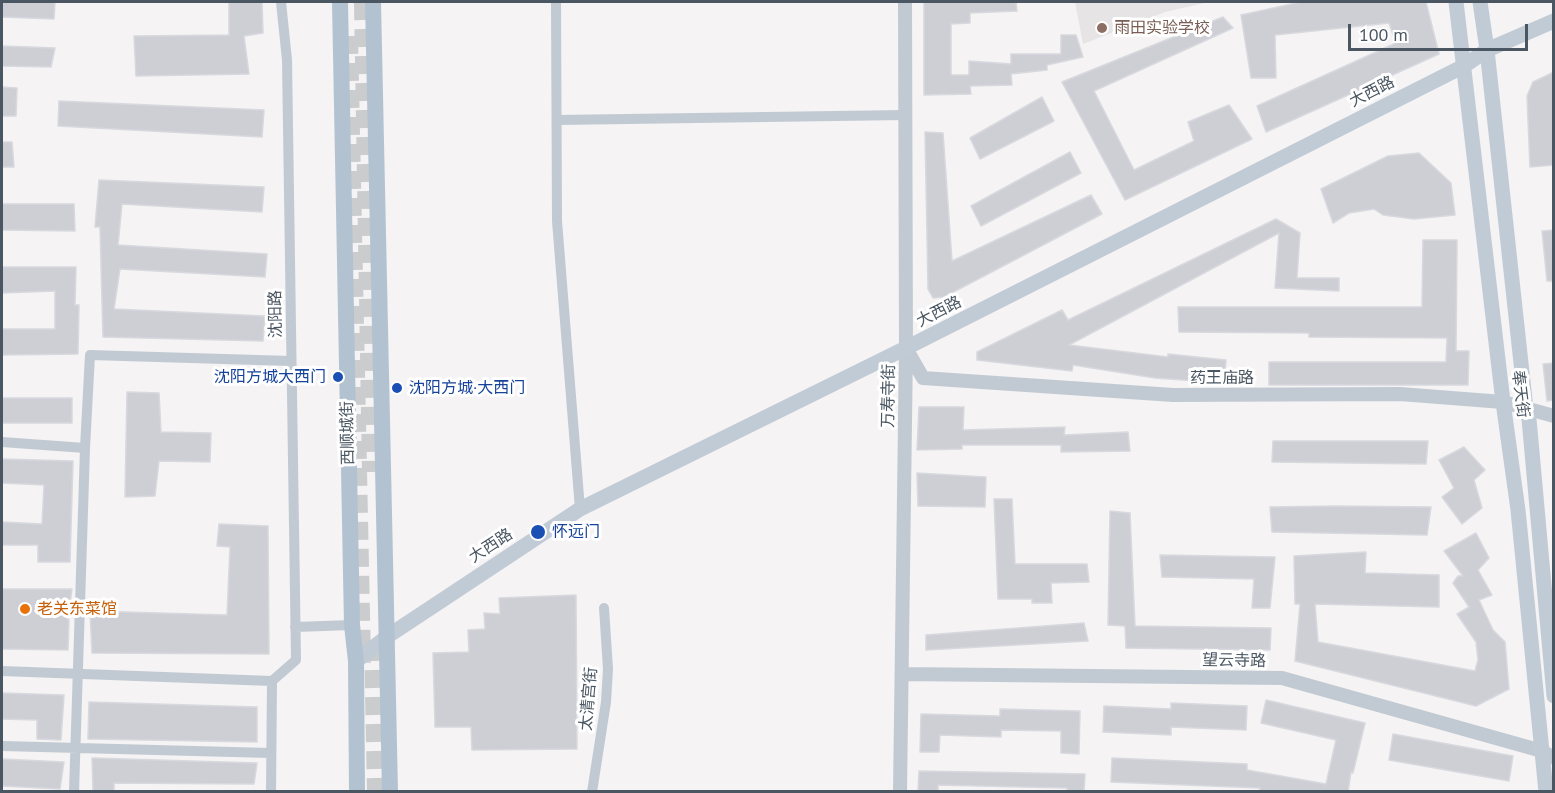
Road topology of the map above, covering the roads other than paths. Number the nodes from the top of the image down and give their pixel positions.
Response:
1 (281, 2) edge
2 (340, 2) edge
3 (373, 2) edge
4 (556, 2) edge
5 (905, 2) edge
6 (1456, 2) edge
7 (1480, 2) edge
8 (1554, 21) edge
9 (1487, 50) junction
10 (1464, 66) junction
11 (905, 115) junction
12 (557, 120) junction
13 (906, 348) junction
14 (291, 361) junction
15 (1503, 402) junction
16 (1526, 409) junction
17 (1554, 416) edge
18 (2, 442) edge
19 (85, 448) junction
20 (580, 509) junction
21 (604, 609) dead end
22 (352, 625) junction
23 (295, 627) junction
24 (388, 636) junction
25 (356, 661) junction
26 (2, 671) edge
27 (77, 674) junction
28 (902, 674) junction
29 (272, 681) junction
30 (1554, 696) edge
31 (2, 746) edge
32 (76, 749) junction
33 (271, 753) junction
34 (1548, 754) edge
35 (74, 792) edge
36 (271, 792) edge
37 (357, 792) edge
38 (390, 792) edge
39 (592, 792) edge
40 (900, 792) edge
41 (1546, 792) edge

1 - 14 street, 沈阳路
2 - 22 main road, 西顺城街
3 - 24 main road, 西顺城街
4 - 12 street
5 - 11 street, 万寿寺街
6 - 10 main road, 奉天街
7 - 9 main road, 奉天街
8 - 9 main road, 大西路
9 - 10 main road, 大西路
9 - 16 main road, 奉天街
10 - 13 main road, 大西路
10 - 15 main road, 奉天街
11 - 12 street
11 - 13 street, 万寿寺街
12 - 20 street
13 - 15 street, 药王庙路
13 - 20 main road, 大西路
13 - 28 street, 万寿寺街
14 - 19 street
14 - 23 street, 沈阳路
15 - 16 street, 药王庙路
15 - 34 main road, 奉天街
16 - 17 street, 药王庙路
16 - 30 main road, 奉天街
18 - 19 street
19 - 27 street
20 - 24 main road, 大西路
21 - 39 street, 太清宫街
22 - 23 street
22 - 25 main road, 西顺城街
23 - 29 street, 沈阳路
24 - 25 main road, 大西路
24 - 38 main road, 西顺城街
25 - 37 main road, 西顺城街
26 - 27 street
27 - 29 street
27 - 32 street
28 - 34 street, 望云寺路
28 - 40 street, 万寿寺街
29 - 33 street
31 - 32 street
32 - 33 street
32 - 35 street
33 - 36 street
34 - 41 main road, 奉天街

